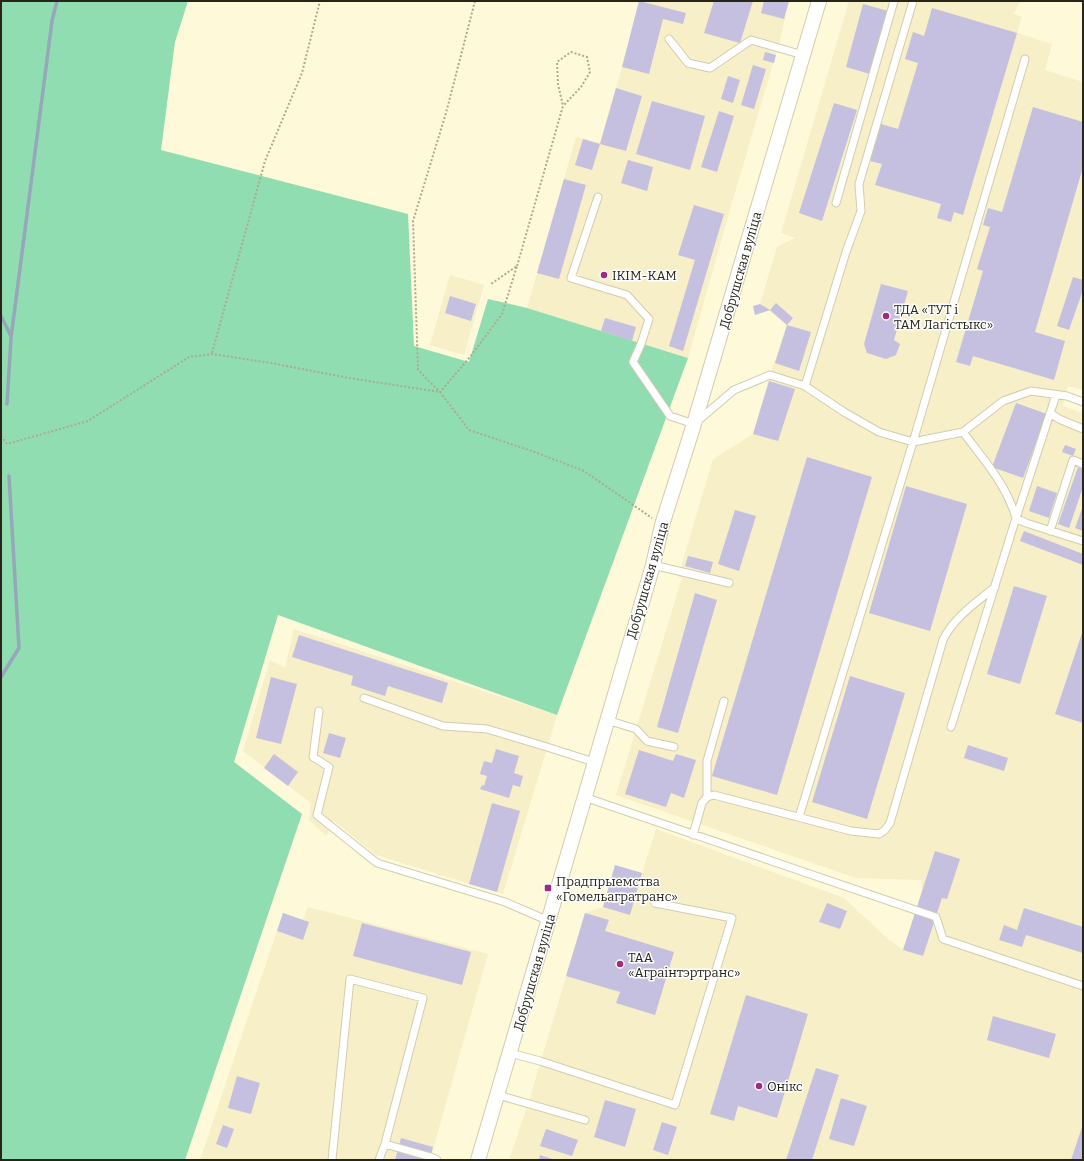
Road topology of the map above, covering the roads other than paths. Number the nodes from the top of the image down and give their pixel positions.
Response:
1 (819, 1) edge
2 (894, 1) edge
3 (913, 1) edge
4 (669, 39) dead end
5 (803, 55) junction
6 (1025, 59) dead end
7 (598, 198) dead end
8 (836, 203) dead end
9 (805, 386) junction
10 (1056, 395) junction
11 (1083, 402) edge
12 (1050, 413) junction
13 (694, 424) junction
14 (1083, 429) edge
15 (963, 432) junction
16 (913, 442) junction
17 (1083, 464) edge
18 (1016, 518) junction
19 (1050, 531) junction
20 (1083, 541) edge
21 (652, 565) junction
22 (729, 583) dead end
23 (995, 587) junction
24 (364, 698) dead end
25 (724, 701) dead end
26 (319, 711) dead end
27 (607, 720) junction
28 (951, 727) dead end
29 (674, 746) dead end
30 (594, 762) junction
31 (584, 797) junction
32 (707, 797) junction
33 (799, 817) junction
34 (694, 835) junction
35 (656, 903) dead end
36 (549, 920) junction
37 (1083, 986) edge
38 (510, 1053) junction
39 (498, 1095) junction
40 (585, 1120) dead end
41 (384, 1144) junction
42 (332, 1160) edge
43 (379, 1160) edge
44 (437, 1160) edge
45 (478, 1160) edge

1 - 5 street, Добрушская вуліца
2 - 8 lane
3 - 9 lane
4 - 5 lane
5 - 13 street, Добрушская вуліца
6 - 16 lane
7 - 13 lane
9 - 13 lane
9 - 16 lane
10 - 11 lane
10 - 12 lane
10 - 15 lane
12 - 14 lane
12 - 18 lane
13 - 21 street, Добрушская вуліца
15 - 16 lane
15 - 18 lane
16 - 33 lane
17 - 19 lane
18 - 19 lane
18 - 23 lane
19 - 20 lane
21 - 22 lane
21 - 27 street, Добрушская вуліца
23 - 28 lane
23 - 33 lane
24 - 30 lane
25 - 32 lane
26 - 36 lane
27 - 29 lane
27 - 30 street, Добрушская вуліца
30 - 31 street, Добрушская вуліца
31 - 34 lane
31 - 36 street, Добрушская вуліца
32 - 33 lane
32 - 34 lane
34 - 37 lane
35 - 38 lane
36 - 38 street, Добрушская вуліца
38 - 39 street, Добрушская вуліца
39 - 40 lane
39 - 45 street, Добрушская вуліца
41 - 42 lane
41 - 43 lane
41 - 44 lane

